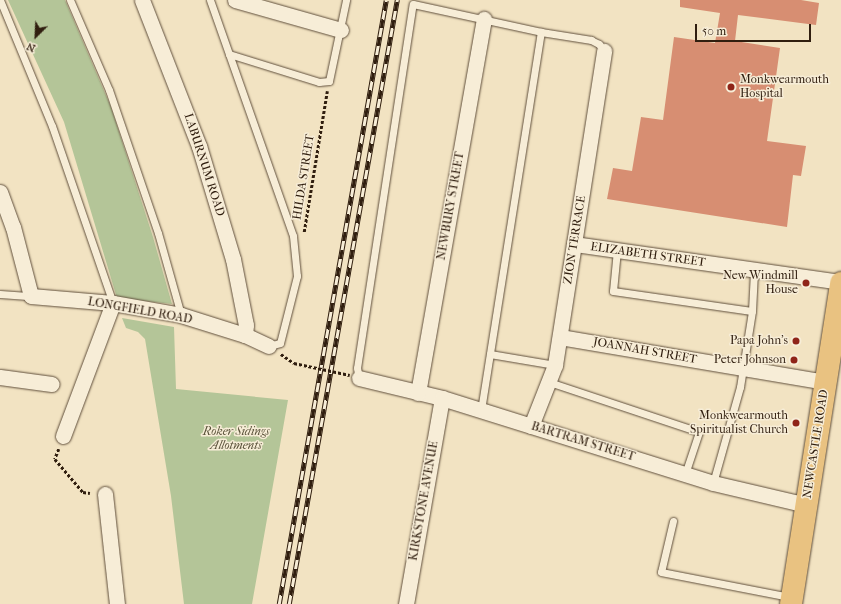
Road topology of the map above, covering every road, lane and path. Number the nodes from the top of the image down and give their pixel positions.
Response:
1 (0, 0) edge
2 (70, 0) edge
3 (142, 0) edge
4 (210, 0) edge
5 (235, 0) edge
6 (346, 0) edge
7 (484, 19) junction
8 (341, 30) junction
9 (541, 32) junction
10 (604, 51) joint
11 (229, 54) junction
12 (329, 81) junction
13 (0, 192) edge
14 (303, 237) dead end
15 (574, 244) junction
16 (617, 250) junction
17 (754, 270) junction
18 (841, 283) edge
19 (0, 294) edge
20 (31, 296) junction
21 (112, 303) junction
22 (752, 311) junction
23 (181, 315) junction
24 (245, 335) junction
25 (560, 337) junction
26 (269, 346) joint
27 (490, 354) junction
28 (294, 363) dead end
29 (555, 365) junction
30 (742, 368) junction
31 (0, 377) edge
32 (355, 377) junction
33 (549, 382) junction
34 (826, 382) junction
35 (52, 384) dead end
36 (418, 392) junction
37 (442, 398) junction
38 (481, 410) junction
39 (530, 426) junction
40 (63, 436) joint
41 (685, 474) junction
42 (713, 483) junction
43 (105, 494) joint
44 (807, 505) junction
45 (673, 521) dead end
46 (791, 601) edge
47 (117, 604) edge
48 (406, 604) edge

1 - 21 lane
2 - 23 lane
3 - 24 street, LABURNUM ROAD
4 - 11 lane
5 - 8 street
6 - 8 lane
7 - 9 lane
7 - 32 lane
7 - 36 street, NEWBURY STREET
8 - 12 lane
9 - 10 lane
9 - 27 lane
10 - 15 street, ZION TERRACE
11 - 12 lane
11 - 26 lane
12 - 14 path, HILDA STREET
13 - 20 street
15 - 16 street, ELIZABETH STREET
15 - 25 street, ZION TERRACE
16 - 17 street, ELIZABETH STREET
16 - 22 lane
17 - 18 street, ELIZABETH STREET
17 - 22 lane
18 - 34 highway, NEWCASTLE ROAD
19 - 20 lane
20 - 21 street, LONGFIELD ROAD
21 - 23 street, LONGFIELD ROAD
21 - 40 street
22 - 30 lane
23 - 24 street, LONGFIELD ROAD
24 - 26 street, LONGFIELD ROAD
25 - 29 street, ZION TERRACE
25 - 30 street, JOANNAH STREET
27 - 29 lane
27 - 38 lane
28 - 32 path, bridge
29 - 33 street, ZION TERRACE
30 - 34 street, JOANNAH STREET
30 - 42 lane
31 - 35 street
32 - 36 street, BARTRAM STREET
33 - 39 street, ZION TERRACE
33 - 41 lane
34 - 44 highway, NEWCASTLE ROAD
36 - 37 street, BARTRAM STREET
37 - 38 street, BARTRAM STREET
37 - 48 street, KIRKSTONE AVENUE
38 - 39 street, BARTRAM STREET
39 - 41 street, BARTRAM STREET
40 - 43 path
41 - 42 street, BARTRAM STREET
42 - 44 street, BARTRAM STREET
43 - 47 street
44 - 46 highway, NEWCASTLE ROAD
45 - 46 lane

